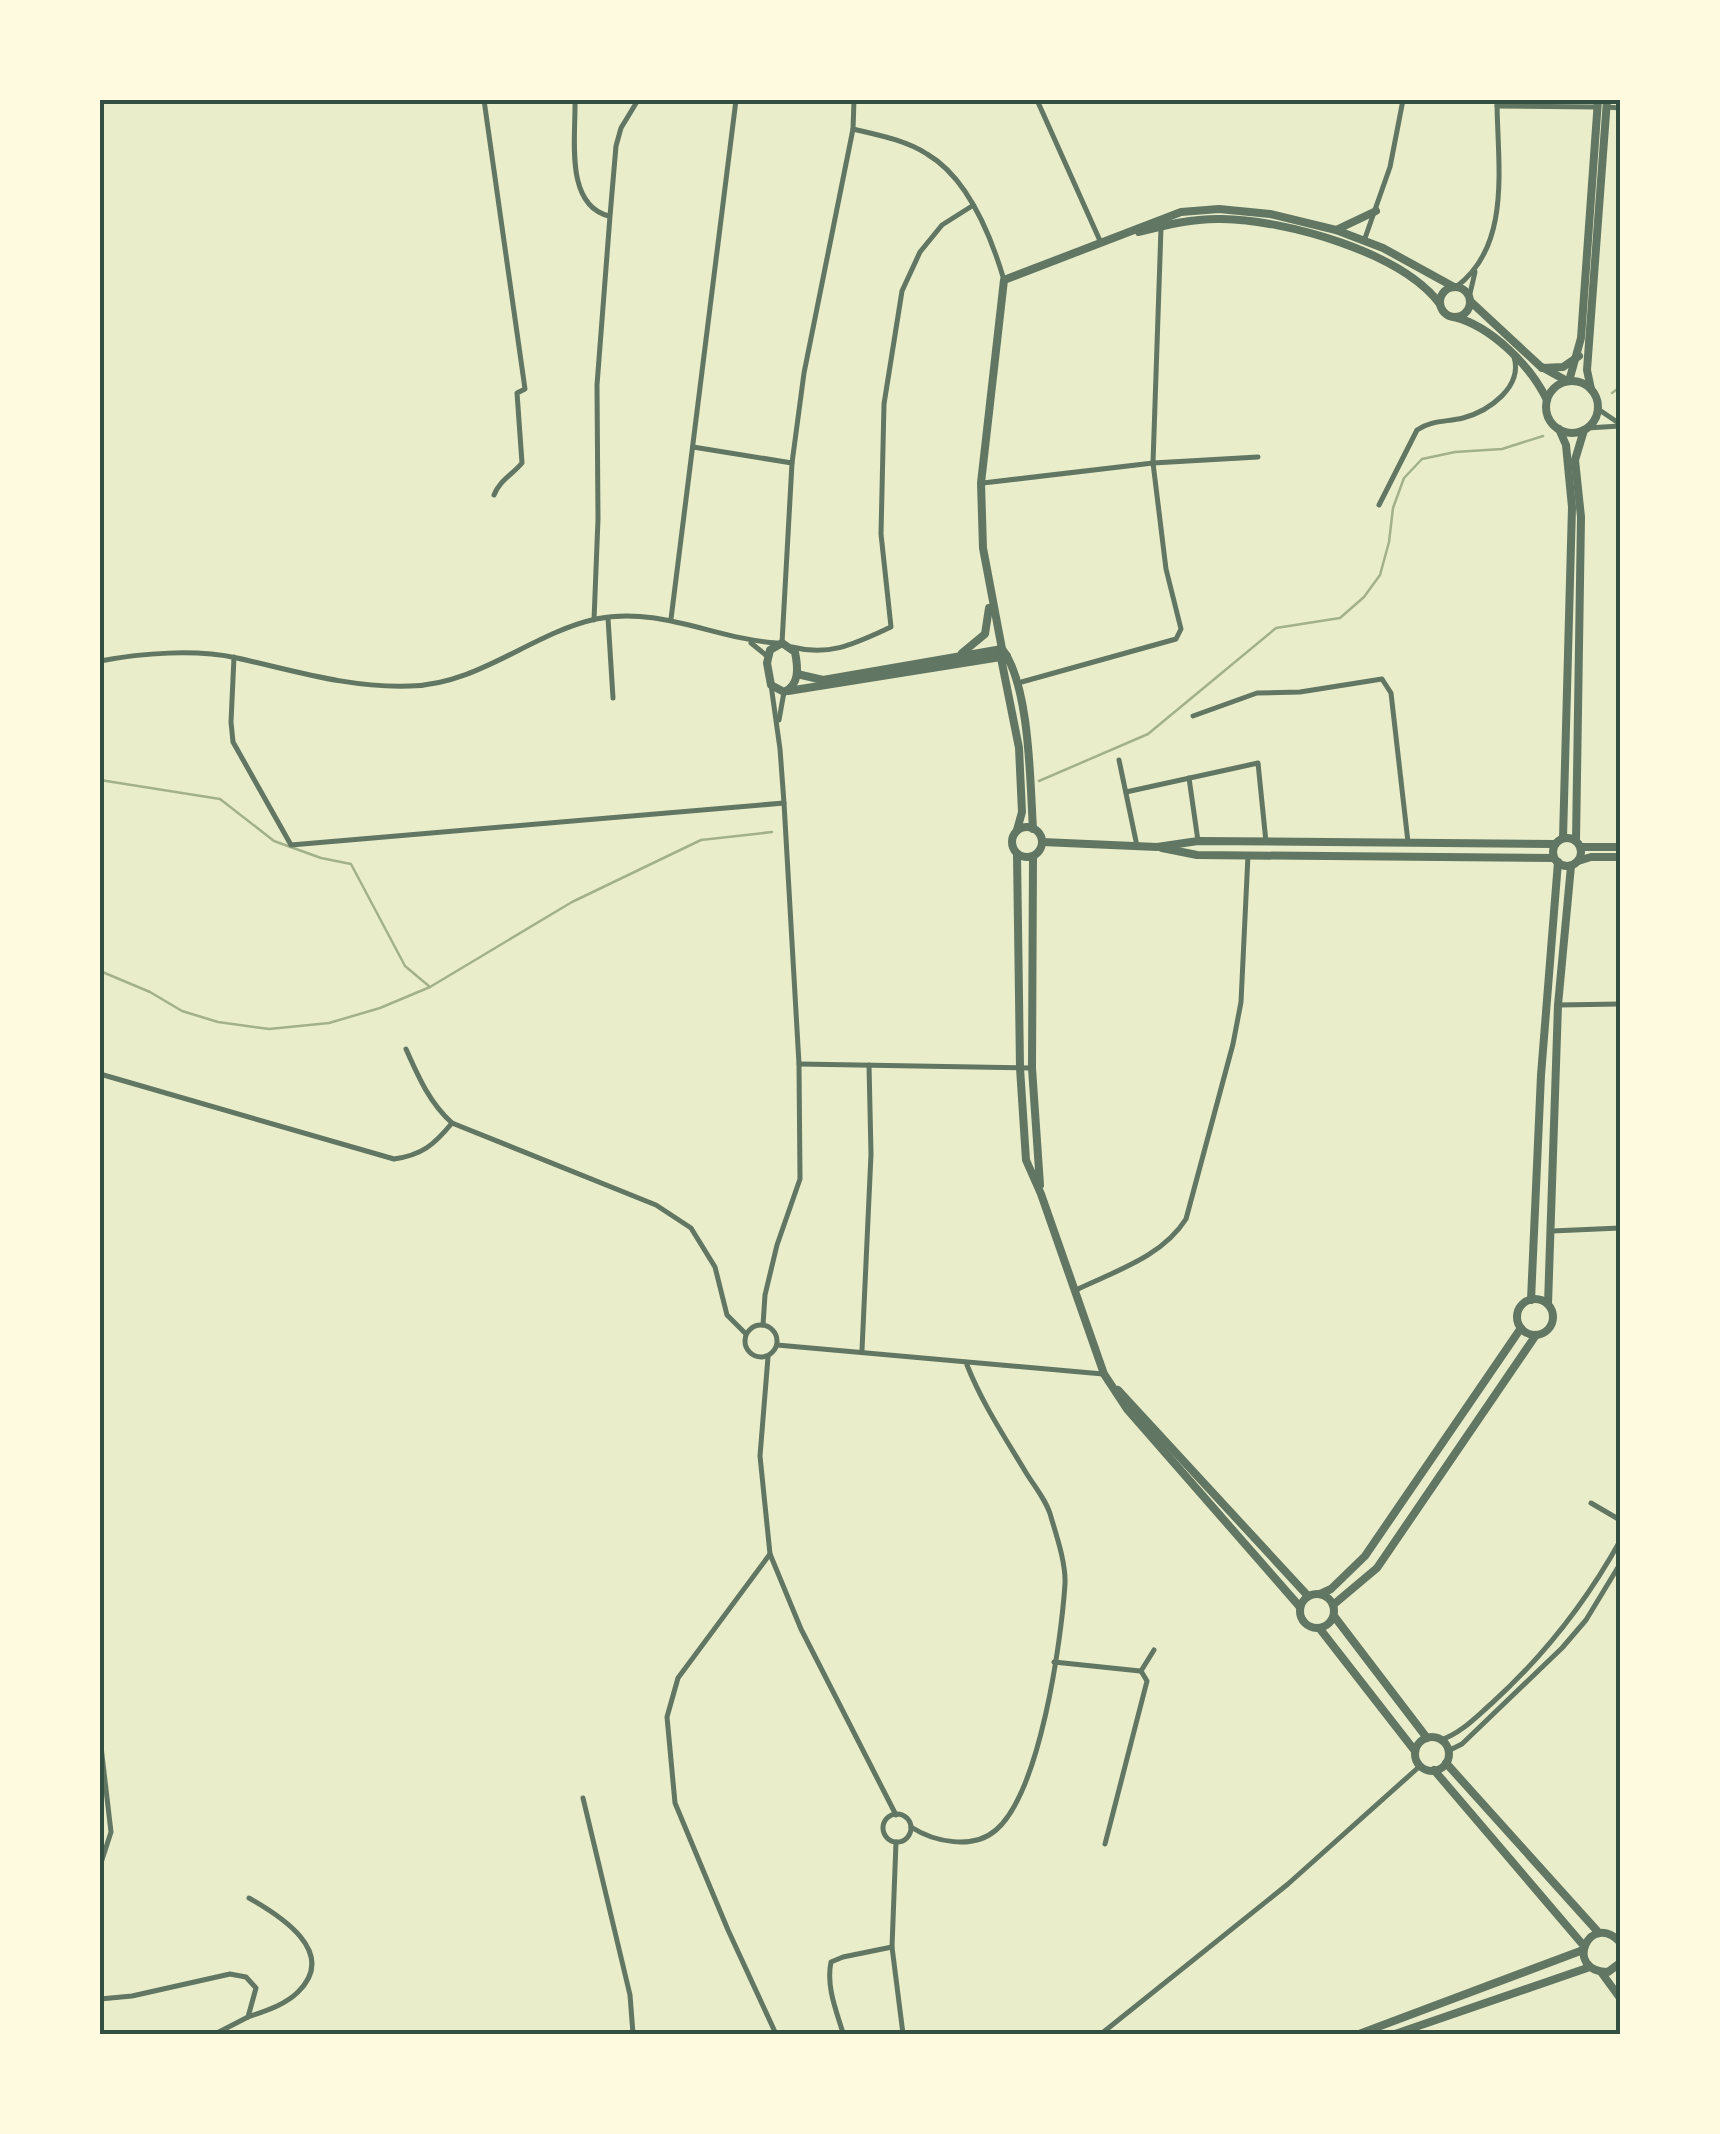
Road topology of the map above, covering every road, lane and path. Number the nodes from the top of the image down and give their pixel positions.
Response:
1 (484, 100) edge
2 (575, 100) edge
3 (638, 100) edge
4 (736, 100) edge
5 (854, 100) edge
6 (1037, 100) edge
7 (1403, 100) edge
8 (1496, 103) edge
9 (1602, 103) edge
10 (1620, 108) edge
11 (852, 129) junction
12 (972, 206) junction
13 (1376, 211) junction
14 (610, 216) junction
15 (1161, 226) junction
16 (1336, 230) junction
17 (1365, 240) junction
18 (1101, 243) junction
19 (1359, 252) junction
20 (1476, 269) junction
21 (1004, 280) junction
22 (1455, 287) junction
23 (1469, 300) junction
24 (1440, 304) junction
25 (1454, 317) junction
26 (1578, 356) junction
27 (1514, 357) junction
28 (1541, 368) junction
29 (1534, 379) junction
30 (1568, 381) junction
31 (1512, 384) junction
32 (1591, 389) junction
33 (1547, 400) junction
34 (1598, 409) junction
35 (1620, 426) edge
36 (1586, 429) junction
37 (1559, 430) junction
38 (692, 447) junction
39 (1258, 458) dead end
40 (792, 463) junction
41 (1154, 463) junction
42 (981, 483) junction
43 (494, 494) dead end
44 (1379, 504) dead end
45 (990, 599) junction
46 (608, 618) junction
47 (672, 618) junction
48 (594, 620) junction
49 (748, 641) junction
50 (780, 643) junction
51 (792, 647) junction
52 (1003, 654) junction
53 (959, 655) junction
54 (768, 656) junction
55 (234, 657) junction
56 (100, 662) edge
57 (797, 674) junction
58 (1016, 684) junction
59 (771, 686) junction
60 (786, 692) junction
61 (612, 698) dead end
62 (1193, 716) dead end
63 (778, 728) junction
64 (1119, 760) dead end
65 (1189, 778) junction
66 (1126, 792) junction
67 (784, 802) junction
68 (1033, 828) junction
69 (1017, 830) junction
70 (1198, 841) junction
71 (1559, 841) junction
72 (1042, 842) junction
73 (1266, 842) junction
74 (1408, 844) junction
75 (1578, 844) junction
76 (1137, 846) junction
77 (1157, 846) junction
78 (1620, 846) edge
79 (1017, 854) junction
80 (1033, 856) junction
81 (1248, 856) junction
82 (1620, 857) edge
83 (1556, 860) junction
84 (1574, 864) junction
85 (1558, 1004) junction
86 (1620, 1004) edge
87 (406, 1048) dead end
88 (799, 1064) junction
89 (869, 1065) junction
90 (1020, 1068) junction
91 (1032, 1068) junction
92 (100, 1074) edge
93 (452, 1123) junction
94 (1042, 1194) junction
95 (1620, 1228) edge
96 (1552, 1231) junction
97 (1074, 1291) junction
98 (1531, 1300) junction
99 (1548, 1304) junction
100 (763, 1325) junction
101 (1521, 1328) junction
102 (746, 1334) junction
103 (1536, 1335) junction
104 (777, 1345) junction
105 (862, 1350) junction
106 (768, 1358) junction
107 (967, 1364) junction
108 (1104, 1374) junction
109 (1591, 1503) dead end
110 (1620, 1520) edge
111 (1620, 1541) edge
112 (770, 1554) junction
113 (1620, 1564) edge
114 (1320, 1594) junction
115 (1308, 1596) junction
116 (1334, 1605) junction
117 (1300, 1608) junction
118 (1334, 1616) junction
119 (1320, 1629) junction
120 (1154, 1650) dead end
121 (1054, 1662) junction
122 (1141, 1671) junction
123 (100, 1738) edge
124 (1426, 1738) junction
125 (1441, 1740) junction
126 (1415, 1751) junction
127 (1448, 1751) junction
128 (1446, 1762) junction
129 (1420, 1766) junction
130 (1434, 1770) junction
131 (583, 1798) dead end
132 (896, 1814) junction
133 (910, 1827) junction
134 (896, 1842) junction
135 (1105, 1844) dead end
136 (100, 1866) edge
137 (249, 1898) dead end
138 (1599, 1933) junction
139 (1615, 1934) edge
140 (1620, 1942) edge
141 (892, 1947) junction
142 (1584, 1948) junction
143 (1620, 1962) edge
144 (1590, 1967) junction
145 (1602, 1972) junction
146 (1620, 1998) edge
147 (100, 1999) edge
148 (248, 2017) junction
149 (843, 2033) edge
150 (215, 2034) edge
151 (633, 2034) edge
152 (776, 2034) edge
153 (903, 2034) edge
154 (1100, 2034) edge
155 (1360, 2034) edge
156 (1395, 2034) edge

1 - 43 street
2 - 14 street
3 - 14 street
4 - 38 street
5 - 11 street
6 - 18 street
7 - 13 street
8 - 9 street
8 - 20 street
9 - 10 street
9 - 26 street
9 - 32 street
11 - 12 street
11 - 40 street
12 - 21 street
12 - 51 street
13 - 16 street
13 - 17 street
14 - 48 street
15 - 18 street
15 - 19 street
15 - 41 street
16 - 17 street
16 - 18 street
17 - 19 street
17 - 22 street
18 - 21 street
19 - 24 street
20 - 22 street
20 - 23 street
21 - 42 street
22 - 23 street
22 - 24 street
23 - 25 street
23 - 28 street
24 - 25 street
25 - 27 street
26 - 28 street
26 - 30 street
27 - 29 street
27 - 31 street
28 - 30 street
29 - 31 street
29 - 33 street
30 - 32 street
30 - 33 street
31 - 44 street
32 - 34 street
33 - 37 street
34 - 35 street
34 - 36 street
35 - 36 street
36 - 37 street
36 - 75 street
37 - 71 street
38 - 40 street
38 - 47 street
39 - 41 street
40 - 50 street
41 - 42 street
41 - 58 street
42 - 45 street
45 - 52 street
45 - 53 street
46 - 47 street
46 - 48 street
46 - 61 street
47 - 49 street
48 - 55 street
49 - 50 street
49 - 54 street
50 - 51 street
50 - 54 street
51 - 57 street
52 - 53 street
52 - 58 street
52 - 60 street
52 - 69 street
53 - 57 street
54 - 59 street
55 - 56 street
55 - 67 street
57 - 60 street
58 - 68 street
59 - 60 street
59 - 63 street
60 - 63 street
62 - 74 street
63 - 67 street
64 - 66 street
65 - 66 street
65 - 70 street
65 - 73 street
66 - 76 street
67 - 88 street
68 - 69 street
68 - 72 street
69 - 79 street
70 - 73 street
70 - 77 street
71 - 74 street
71 - 75 street
71 - 83 street
72 - 76 street
72 - 80 street
73 - 74 street
75 - 78 street
75 - 84 street
76 - 77 street
77 - 81 street
79 - 80 street
79 - 90 street
80 - 91 street
81 - 83 street
81 - 97 street
82 - 84 street
83 - 84 street
83 - 98 street
84 - 85 street
85 - 86 street
85 - 96 street
87 - 93 street
88 - 89 street
88 - 100 street
89 - 90 street
89 - 105 street
90 - 91 street
90 - 94 street
91 - 94 street
92 - 93 street
93 - 102 street
94 - 97 street
95 - 96 street
96 - 99 street
97 - 108 street
98 - 99 street
98 - 101 street
99 - 103 street
100 - 102 street
100 - 104 street
101 - 103 street
101 - 114 street
102 - 106 street
103 - 116 street
104 - 105 street
104 - 106 street
105 - 107 street
106 - 112 street
107 - 108 street
107 - 121 street
108 - 115 street
108 - 117 street
109 - 110 street
111 - 125 street
112 - 132 street
112 - 152 street
113 - 127 street
114 - 115 street
114 - 116 street
115 - 117 street
116 - 118 street
117 - 119 street
118 - 119 street
118 - 124 street
119 - 126 street
120 - 122 street
121 - 122 street
121 - 133 street
122 - 135 street
123 - 136 street
124 - 125 street
124 - 126 street
125 - 127 street
126 - 129 street
127 - 128 street
128 - 130 street
128 - 138 street
129 - 130 street
129 - 154 street
130 - 142 street
131 - 151 street
132 - 133 street
132 - 134 street
133 - 134 street
134 - 141 street
137 - 148 street
138 - 139 street
138 - 142 street
139 - 140 street
141 - 149 street
141 - 153 street
142 - 144 street
142 - 155 street
143 - 145 street
144 - 145 street
144 - 156 street
145 - 146 street
147 - 148 street
148 - 150 street

